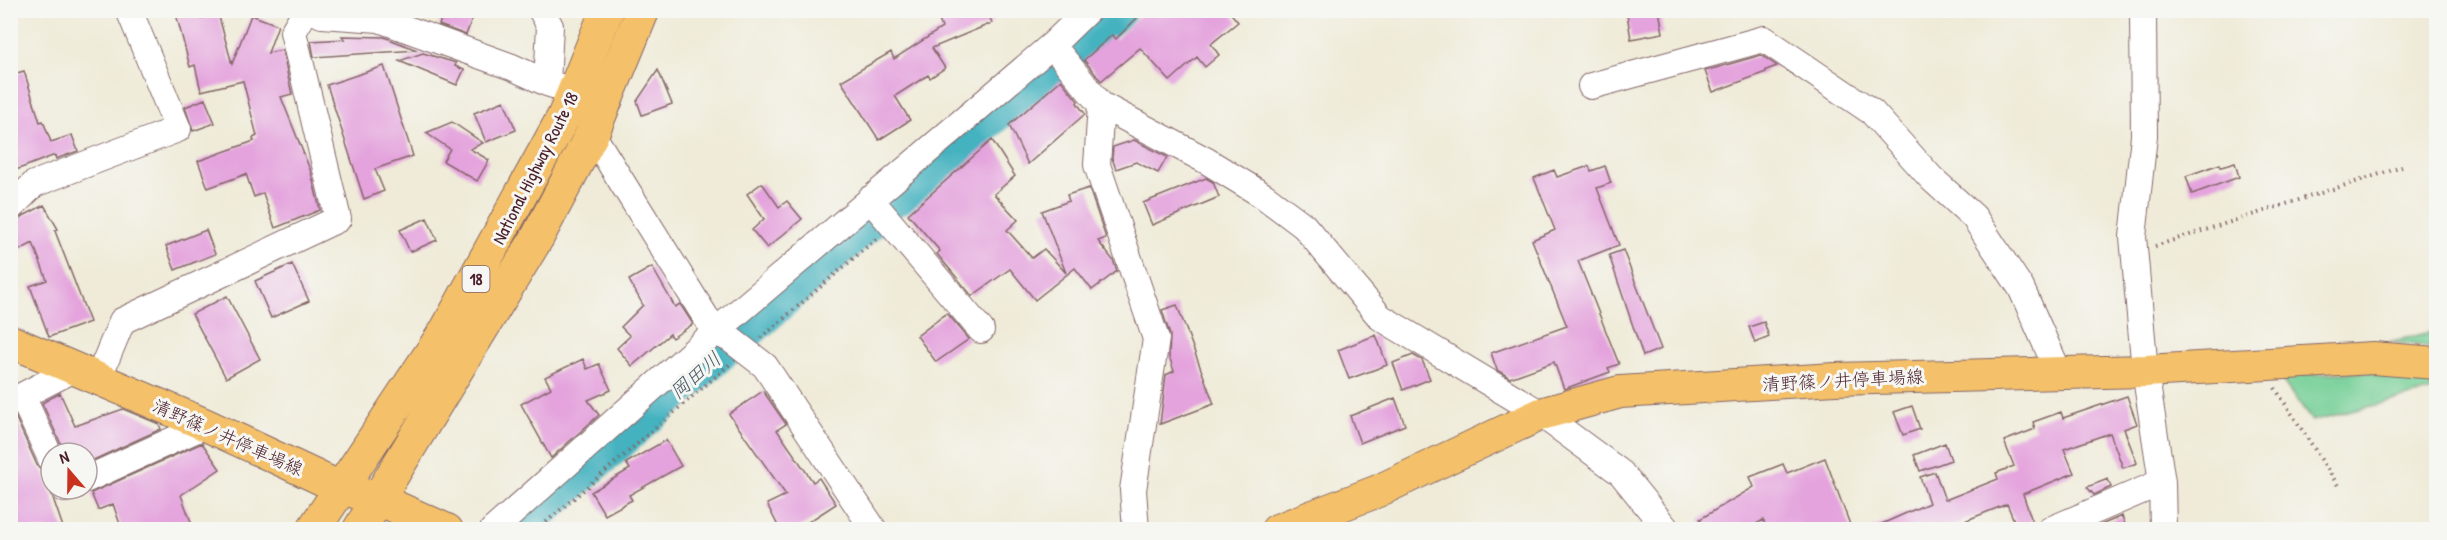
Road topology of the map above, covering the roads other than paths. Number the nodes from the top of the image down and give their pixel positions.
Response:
1 (129, 10) edge
2 (306, 10) edge
3 (312, 10) edge
4 (541, 10) edge
5 (607, 10) edge
6 (643, 10) edge
7 (1088, 10) edge
8 (2143, 10) edge
9 (1059, 53) junction
10 (1592, 86) dead end
11 (561, 87) junction
12 (1101, 105) junction
13 (592, 134) junction
14 (870, 200) junction
15 (10, 208) edge
16 (981, 330) dead end
17 (10, 341) edge
18 (733, 342) junction
19 (2436, 363) edge
20 (2058, 371) junction
21 (2145, 371) junction
22 (86, 374) junction
23 (16, 399) edge
24 (1541, 414) junction
25 (206, 425) junction
26 (40, 441) edge
27 (99, 474) edge
28 (2162, 482) junction
29 (341, 488) junction
30 (378, 499) junction
31 (313, 530) edge
32 (359, 530) edge
33 (447, 530) edge
34 (493, 530) edge
35 (874, 530) edge
36 (1136, 530) edge
37 (1277, 530) edge
38 (1667, 530) edge
39 (2050, 530) edge
40 (2163, 530) edge

1 - 15 street
2 - 22 street
3 - 11 street
4 - 11 street
5 - 11 highway, National Highway Route 18 / 18
6 - 13 highway, National Highway Route 18 / 18
7 - 9 street
8 - 21 street
9 - 12 street
9 - 14 street
10 - 20 street
11 - 29 highway, National Highway Route 18 / 18
12 - 24 street
12 - 36 street
13 - 18 street
13 - 30 highway, National Highway Route 18 / 18
14 - 16 street
14 - 18 street
17 - 22 main road, 清野篠ノ井停車場線
18 - 34 street
18 - 35 street
19 - 21 main road, 清野篠ノ井停車場線
20 - 21 main road, 清野篠ノ井停車場線
20 - 24 main road, 清野篠ノ井停車場線
21 - 28 street
22 - 23 street
22 - 25 main road, 清野篠ノ井停車場線
23 - 26 street
24 - 37 main road, 清野篠ノ井停車場線
24 - 38 street
25 - 27 street
25 - 29 main road, 清野篠ノ井停車場線
28 - 39 street
28 - 40 street
29 - 30 main road, 清野篠ノ井停車場線
29 - 31 highway, National Highway Route 18 / 18
30 - 32 highway, National Highway Route 18 / 18
30 - 33 main road, 清野篠ノ井停車場線

